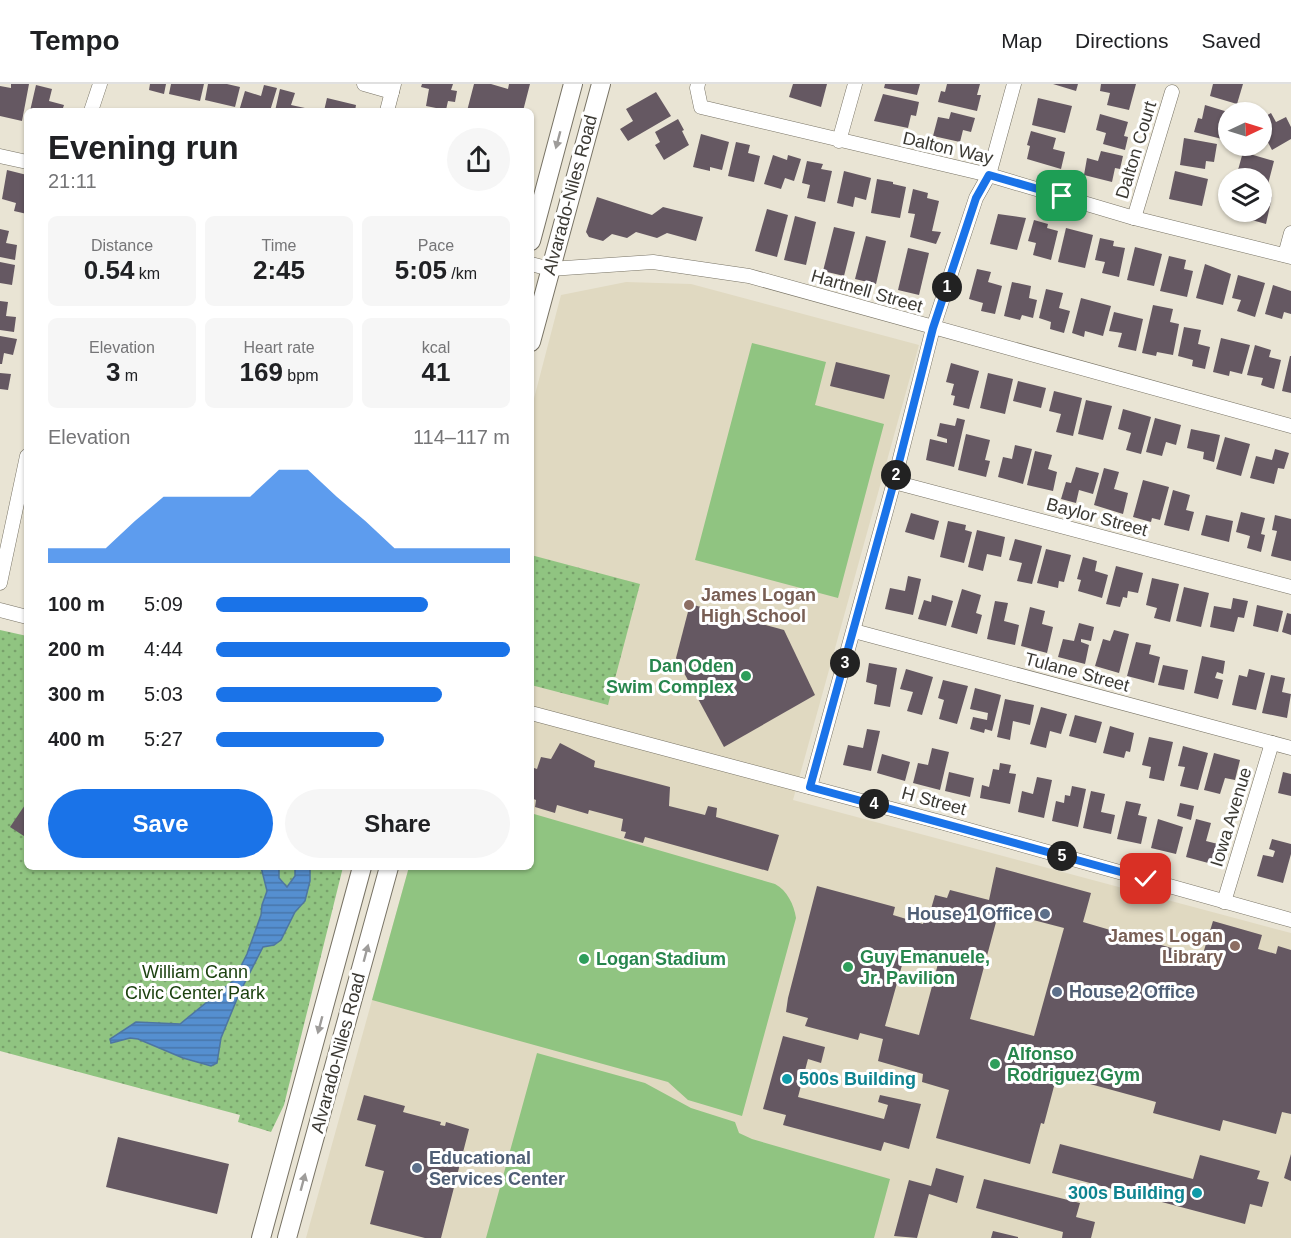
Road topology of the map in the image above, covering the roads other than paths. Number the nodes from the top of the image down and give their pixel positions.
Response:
1 (100, 84) edge
2 (364, 84) edge
3 (573, 84) edge
4 (601, 84) edge
5 (698, 84) edge
6 (855, 84) edge
7 (1014, 84) edge
8 (393, 88) edge
9 (1172, 92) dead end
10 (92, 108) edge
11 (388, 108) edge
12 (839, 141) junction
13 (0, 156) edge
14 (24, 161) edge
15 (989, 175) junction
16 (1134, 218) junction
17 (534, 230) edge
18 (1291, 233) edge
19 (1288, 256) edge
20 (534, 265) edge
21 (550, 269) junction
22 (933, 328) junction
23 (534, 330) edge
24 (1291, 426) edge
25 (24, 470) edge
26 (894, 482) junction
27 (0, 583) edge
28 (1291, 587) edge
29 (0, 610) edge
30 (24, 616) edge
31 (854, 631) junction
32 (534, 714) edge
33 (1272, 743) junction
34 (1291, 748) edge
35 (810, 787) junction
36 (361, 870) edge
37 (388, 870) edge
38 (1224, 902) junction
39 (1291, 920) edge
40 (261, 1238) edge
41 (287, 1238) edge

1 - 10 street
2 - 8 street
3 -> 17 main road, Alvarado-Niles Road
4 - 21 main road, Alvarado-Niles Road
5 - 12 street, Dalton Way
6 - 12 street
7 - 15 street
8 - 11 street
9 - 16 street, Dalton Court
12 - 15 street, Dalton Way
13 - 14 street
15 - 16 street, Dalton Way
15 - 22 street
16 - 19 street, Dalton Way
18 - 19 street
20 - 21 street, Hartnell Street
21 - 22 street, Hartnell Street
21 - 23 main road, Alvarado-Niles Road
22 - 24 street, Hartnell Street
22 - 26 street
25 - 27 street
26 - 28 street, Baylor Street
26 - 31 street
29 - 30 street
31 - 33 street, Tulane Street
31 - 35 street
32 - 35 street, H Street
33 - 34 street, Tulane Street
33 - 38 street, Iowa Avenue
35 - 38 street, H Street
36 -> 40 main road, Alvarado-Niles Road
41 -> 37 main road, Alvarado-Niles Road
38 - 39 street, H Street

